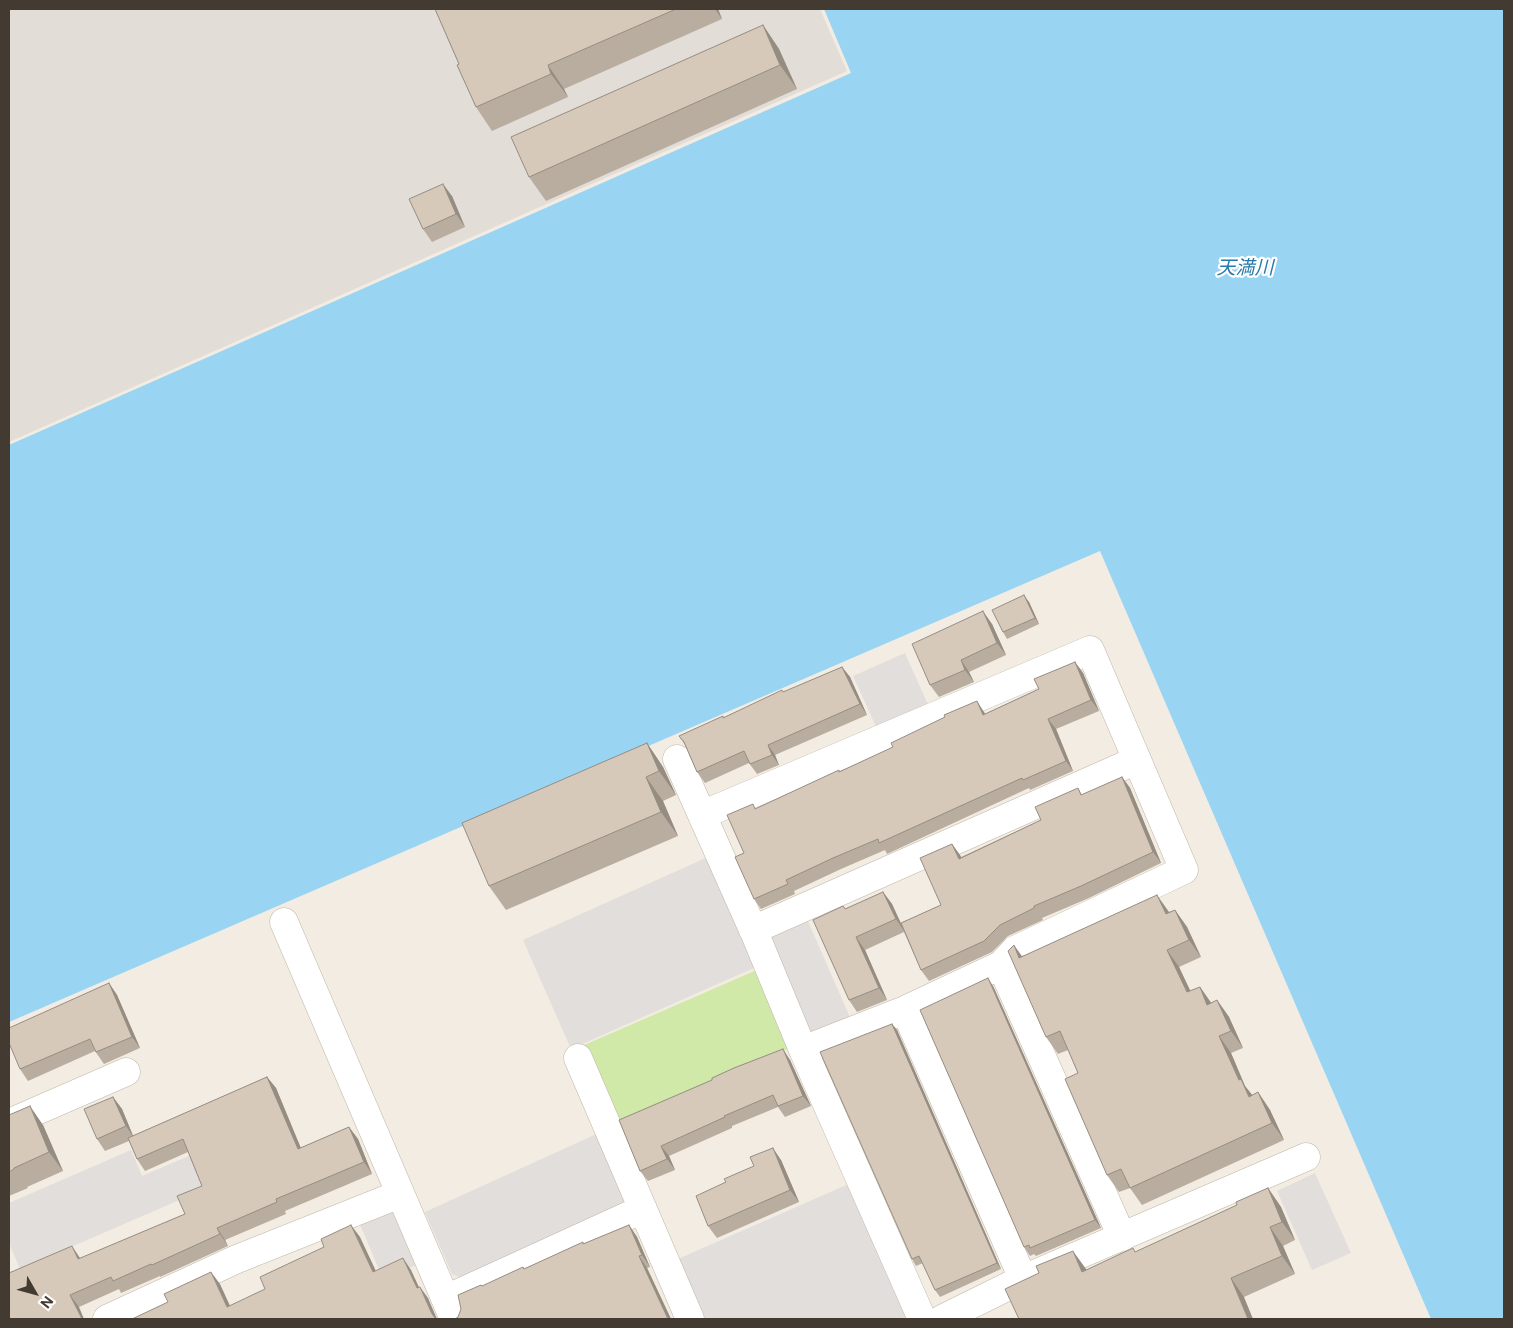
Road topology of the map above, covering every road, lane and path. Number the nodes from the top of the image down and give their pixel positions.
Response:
1 (677, 759) dead end
2 (1137, 760) junction
3 (702, 815) junction
4 (284, 922) dead end
5 (753, 930) junction
6 (1001, 965) junction
7 (905, 1010) junction
8 (803, 1050) junction
9 (578, 1058) dead end
10 (126, 1072) dead end
11 (9, 1123) edge
12 (1306, 1157) dead end
13 (400, 1194) junction
14 (643, 1209) junction
15 (1122, 1236) junction
16 (1023, 1279) junction
17 (450, 1309) edge
18 (683, 1317) edge
19 (107, 1319) edge
20 (922, 1319) edge
21 (942, 1319) edge

1 - 3 street
2 - 3 street
2 - 5 street
2 - 6 street
3 - 5 street
4 - 13 street
5 - 8 street
6 - 7 street
6 - 15 street
7 - 8 street
7 - 16 street
8 - 20 street
9 - 14 street
10 - 11 street
12 - 15 street
13 - 17 street
13 - 19 street
14 - 17 street
14 - 18 street
15 - 16 street
16 - 21 street

